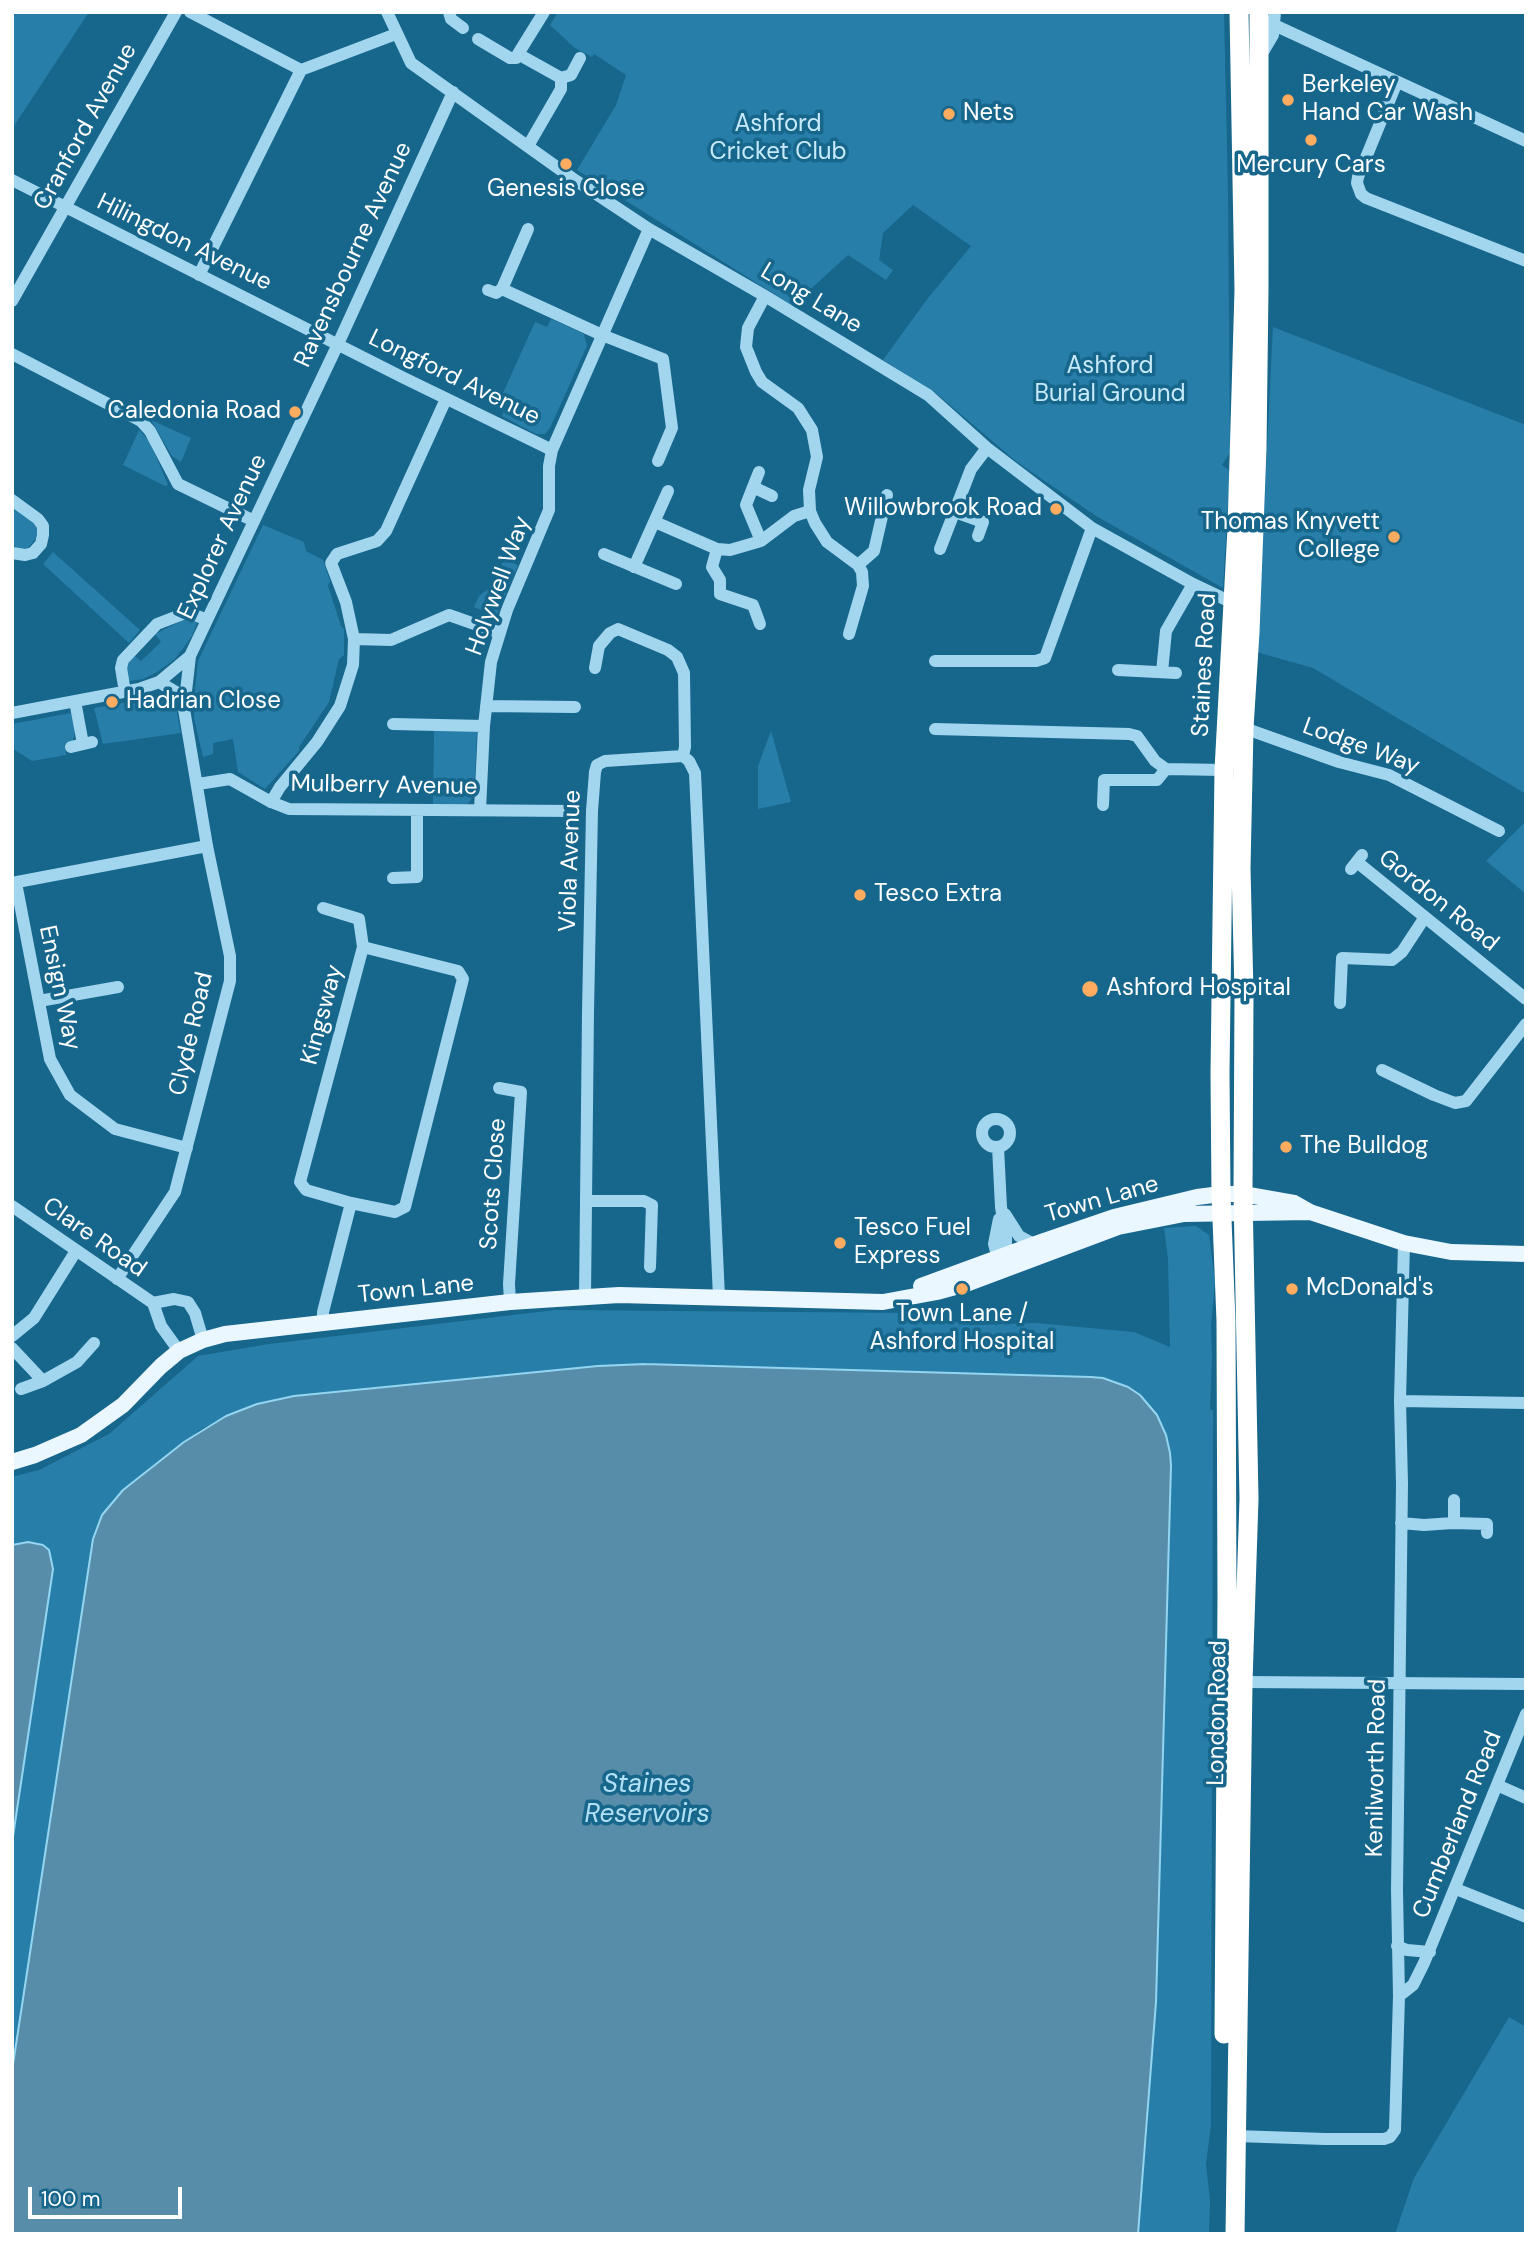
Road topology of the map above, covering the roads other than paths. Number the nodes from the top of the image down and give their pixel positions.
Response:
1 (176, 12) edge
2 (190, 12) edge
3 (387, 12) edge
4 (449, 12) edge
5 (544, 12) edge
6 (1239, 12) edge
7 (205, 16) edge
8 (1263, 16) edge
9 (463, 28) dead end
10 (396, 34) junction
11 (478, 39) dead end
12 (518, 54) junction
13 (580, 58) dead end
14 (301, 70) junction
15 (561, 78) junction
16 (1397, 82) junction
17 (453, 92) junction
18 (1526, 141) edge
19 (528, 146) junction
20 (12, 180) edge
21 (65, 207) junction
22 (528, 229) dead end
23 (649, 229) junction
24 (1526, 261) edge
25 (199, 275) junction
26 (502, 289) junction
27 (488, 290) dead end
28 (765, 296) junction
29 (12, 301) edge
30 (602, 335) junction
31 (338, 344) junction
32 (12, 355) edge
33 (446, 399) junction
34 (293, 436) joint
35 (987, 448) junction
36 (552, 450) junction
37 (658, 461) dead end
38 (759, 472) dead end
39 (753, 487) junction
40 (668, 491) dead end
41 (887, 495) dead end
42 (772, 496) dead end
43 (12, 500) edge
44 (810, 511) junction
45 (955, 512) junction
46 (254, 522) junction
47 (655, 522) junction
48 (1092, 528) junction
49 (978, 536) dead end
50 (761, 541) junction
51 (717, 549) junction
52 (940, 549) dead end
53 (12, 553) edge
54 (604, 554) dead end
55 (858, 565) junction
56 (634, 567) junction
57 (676, 584) dead end
58 (1193, 584) junction
59 (1233, 603) junction
60 (622, 616) dead end
61 (207, 620) junction
62 (760, 624) dead end
63 (618, 629) junction
64 (500, 633) junction
65 (849, 634) dead end
66 (354, 639) junction
67 (190, 656) junction
68 (935, 661) dead end
69 (595, 668) dead end
70 (1118, 670) dead end
71 (1162, 672) junction
72 (1176, 673) dead end
73 (159, 682) junction
74 (125, 692) junction
75 (184, 697) junction
76 (75, 701) junction
77 (486, 706) junction
78 (575, 707) dead end
79 (12, 713) edge
80 (393, 724) dead end
81 (484, 726) junction
82 (1244, 727) junction
83 (935, 729) dead end
84 (82, 744) dead end
85 (682, 756) junction
86 (1166, 769) junction
87 (1224, 770) junction
88 (198, 784) junction
89 (271, 802) junction
90 (1103, 805) dead end
91 (417, 810) junction
92 (480, 810) junction
93 (576, 811) dead end
94 (1499, 831) dead end
95 (207, 846) junction
96 (1357, 862) dead end
97 (393, 878) dead end
98 (14, 883) edge
99 (323, 908) dead end
100 (1425, 917) junction
101 (363, 947) junction
102 (118, 986) dead end
103 (1526, 999) edge
104 (39, 1001) junction
105 (1340, 1003) dead end
106 (1526, 1024) edge
107 (1382, 1070) dead end
108 (499, 1088) dead end
109 (998, 1147) dead end
110 (187, 1148) junction
111 (1242, 1194) junction
112 (586, 1200) junction
113 (351, 1203) junction
114 (1222, 1203) junction
115 (12, 1206) edge
116 (1001, 1207) junction
117 (1310, 1212) junction
118 (1244, 1214) junction
119 (1404, 1243) junction
120 (1034, 1244) junction
121 (76, 1251) junction
122 (1526, 1255) edge
123 (1001, 1261) junction
124 (650, 1267) dead end
125 (117, 1279) junction
126 (585, 1297) junction
127 (719, 1297) junction
128 (510, 1302) junction
129 (153, 1303) junction
130 (323, 1323) junction
131 (12, 1336) edge
132 (203, 1340) junction
133 (94, 1343) dead end
134 (12, 1348) edge
135 (179, 1351) junction
136 (43, 1381) junction
137 (21, 1389) dead end
138 (1401, 1401) junction
139 (1526, 1403) edge
140 (12, 1462) edge
141 (1454, 1500) dead end
142 (1401, 1523) junction
143 (1454, 1523) junction
144 (1488, 1533) dead end
145 (1243, 1682) junction
146 (1399, 1683) junction
147 (1526, 1684) edge
148 (1526, 1714) edge
149 (1497, 1785) junction
150 (1526, 1798) edge
151 (1456, 1889) junction
152 (1526, 1917) edge
153 (1397, 1946) junction
154 (1430, 1952) junction
155 (1399, 1996) junction
156 (1236, 2136) junction
157 (1222, 2234) edge
158 (1234, 2234) edge

1 - 21 street, Cranford Avenue
2 - 7 street
3 - 10 street, Long Lane
4 - 9 street
5 - 12 street
6 - 59 highway, Staines Road
7 - 14 street
8 - 16 street
8 - 82 highway, Staines Road
10 - 14 street
10 - 17 street, Long Lane
11 - 12 street
12 - 15 street
13 - 15 street
14 - 25 street
15 - 19 street
16 - 18 street
16 - 24 street
17 - 19 street, Long Lane
17 - 31 street, Ravensbourne Avenue
19 - 23 street, Long Lane
20 - 21 street, Hilingdon Avenue
21 - 25 street, Hilingdon Avenue
21 - 29 street, Cranford Avenue
22 - 26 street
23 - 28 street, Long Lane
23 - 30 street, Holywell Way
25 - 31 street, Hilingdon Avenue
26 - 27 street
26 - 30 street
28 - 35 street, Long Lane
28 - 44 street
30 - 36 street, Holywell Way
30 - 37 street
31 - 33 street, Longford Avenue
31 - 34 street, Ravensbourne Avenue
32 - 46 street
33 - 36 street, Longford Avenue
33 - 66 street
34 - 46 street, Explorer Avenue
35 - 45 street
35 - 48 street, Long Lane
36 - 64 street, Holywell Way
38 - 39 street
39 - 42 street
39 - 50 street
40 - 47 street
41 - 55 street
43 - 53 street
44 - 50 street
44 - 55 street
45 - 49 street
45 - 52 street
46 - 61 street, Explorer Avenue
47 - 51 street
47 - 56 street
48 - 58 street, Long Lane
48 - 68 street
50 - 51 street
51 - 62 street
54 - 56 street
55 - 65 street
56 - 57 street
58 - 59 street, Long Lane
58 - 71 street
59 - 87 highway, Staines Road
60 - 63 street
61 - 67 street, Explorer Avenue
61 - 74 street
63 - 69 street
63 - 85 street
64 - 66 street
64 - 77 street, Holywell Way
66 - 89 street
67 - 73 street
67 - 75 street, Clyde Road
70 - 71 street
71 - 72 street
73 - 74 street
73 - 75 street
74 - 76 street
75 - 88 street, Clyde Road
76 - 79 street
76 - 84 street
77 - 78 street
77 - 81 street, Holywell Way
80 - 81 street
81 - 92 street, Holywell Way
82 - 94 street, Lodge Way
82 - 111 highway, Staines Road
83 - 86 street
85 - 112 street, Viola Avenue
85 - 127 street
86 - 87 street
86 - 90 street
87 - 114 highway, Staines Road
88 - 89 street, Mulberry Avenue
88 - 95 street, Clyde Road
89 - 91 street, Mulberry Avenue
91 - 92 street, Mulberry Avenue
91 - 97 street
92 - 93 street, Mulberry Avenue
95 - 98 street
95 - 110 street, Clyde Road
96 - 100 street, Gordon Road
98 - 104 street, Ensign Way
99 - 101 street
100 - 103 street, Gordon Road
100 - 105 street
101 - 113 street, Kingsway
101 - 113 street, Kingsway
102 - 104 street
104 - 110 street, Ensign Way
106 - 107 street
108 - 128 street, Scots Close
109 - 116 street
110 - 125 street, Clyde Road
111 - 114 main road
111 - 117 main road
111 - 118 highway, London Road
112 - 124 street
112 - 126 street, Viola Avenue
113 - 130 street
114 - 118 main road
114 - 120 main road, Town Lane
114 - 123 main road, Town Lane
114 - 157 highway, Staines Road
115 - 121 street, Clare Road
116 - 120 street
116 - 123 street
117 - 118 main road
117 - 119 main road
118 - 145 highway, London Road
119 - 122 main road
119 - 138 street, Kenilworth Road
120 - 123 main road, Town Lane
121 - 125 street, Clare Road
121 - 131 street
123 - 127 main road, Town Lane
125 - 129 street, Clare Road
126 - 127 main road, Town Lane
126 - 128 main road, Town Lane
128 - 130 main road, Town Lane
129 - 132 street, Clare Road
129 - 135 street, Clare Road
130 - 132 main road, Town Lane
132 - 135 main road, Town Lane
133 - 136 street
134 - 136 street
135 - 140 main road, Town Lane
136 - 137 street
138 - 139 street
138 - 142 street, Kenilworth Road
141 - 143 street
142 - 143 street
142 - 146 street, Kenilworth Road
143 - 144 street
145 - 146 street
145 - 156 highway, London Road
146 - 147 street
146 - 153 street, Kenilworth Road
148 - 149 street, Cumberland Road
149 - 150 street
149 - 151 street, Cumberland Road
151 - 152 street
151 - 154 street, Cumberland Road
153 - 154 street, Cumberland Road
153 - 155 street, Kenilworth Road
154 - 155 street, Cumberland Road
155 - 156 street, Kenilworth Road
156 - 158 highway, London Road

